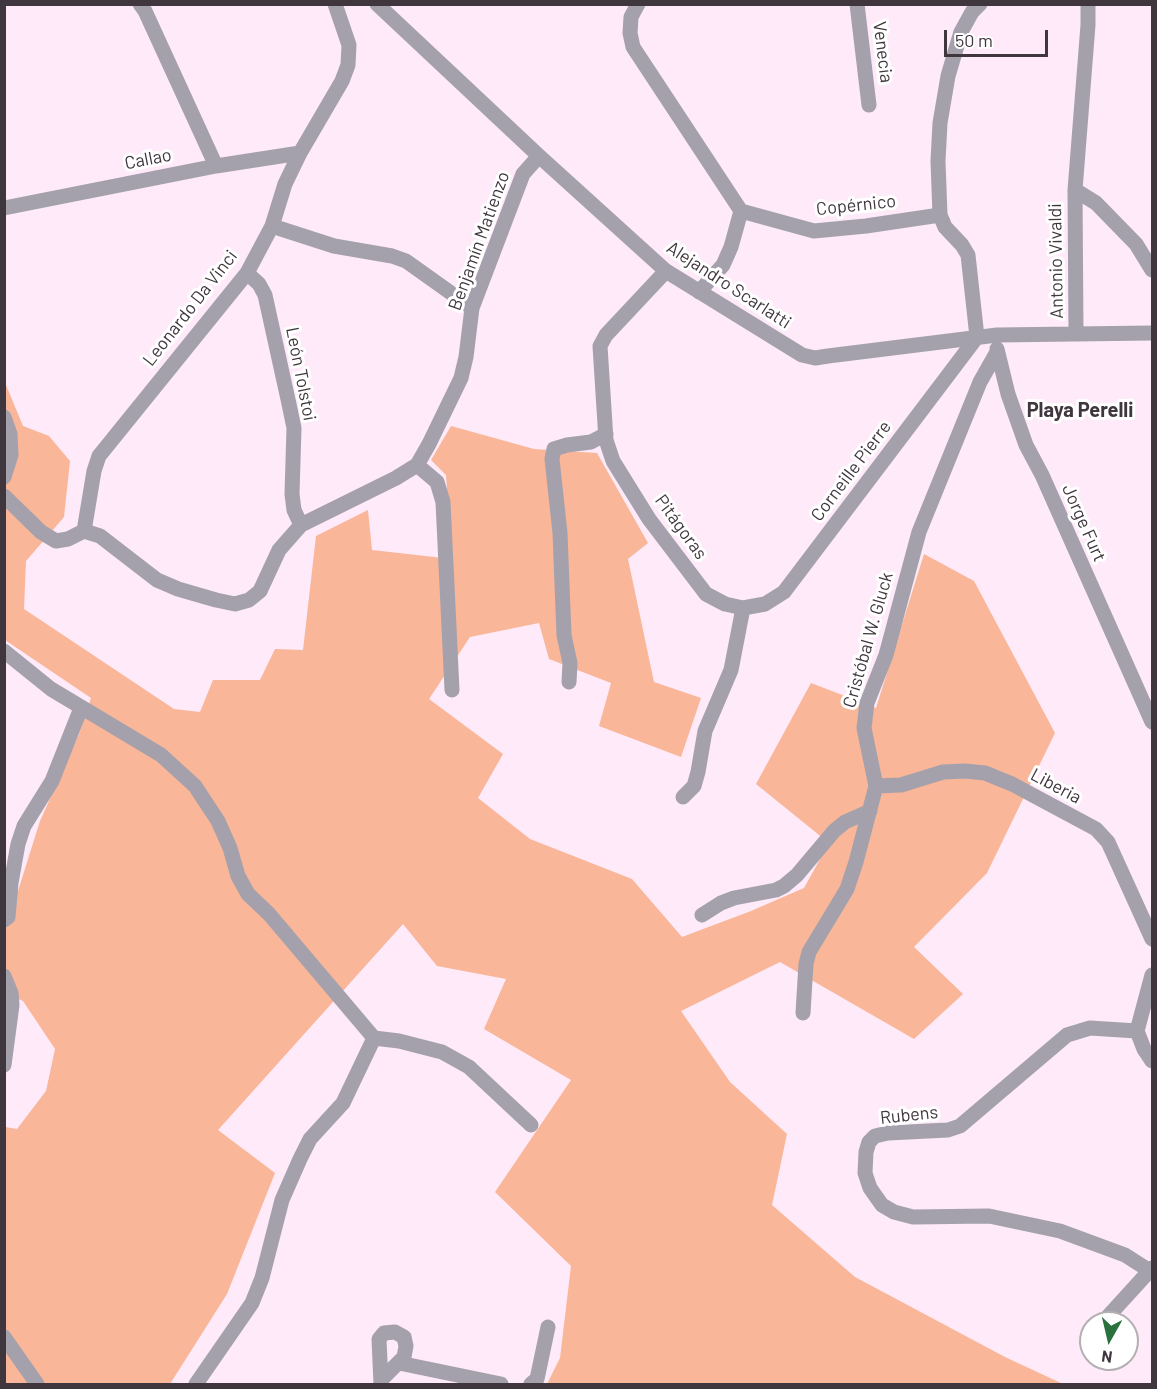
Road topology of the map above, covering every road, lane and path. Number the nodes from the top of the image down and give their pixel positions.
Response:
1 (140, 4) edge
2 (335, 4) edge
3 (377, 4) edge
4 (638, 4) edge
5 (857, 4) edge
6 (980, 4) edge
7 (1088, 4) edge
8 (870, 105) dead end
9 (300, 153) junction
10 (539, 156) junction
11 (216, 166) junction
12 (1075, 190) junction
13 (4, 208) edge
14 (741, 211) junction
15 (940, 215) junction
16 (272, 226) junction
17 (1152, 270) edge
18 (666, 271) junction
19 (247, 273) junction
20 (699, 292) junction
21 (472, 308) junction
22 (1076, 333) junction
23 (1152, 333) edge
24 (998, 335) junction
25 (977, 336) junction
26 (997, 352) junction
27 (4, 417) edge
28 (606, 434) junction
29 (417, 465) junction
30 (4, 477) edge
31 (4, 496) edge
32 (301, 525) junction
33 (84, 531) junction
34 (742, 608) junction
35 (4, 651) edge
36 (569, 682) dead end
37 (452, 690) dead end
38 (81, 708) junction
39 (1152, 722) edge
40 (876, 786) junction
41 (683, 797) dead end
42 (870, 811) junction
43 (702, 915) dead end
44 (4, 920) edge
45 (1152, 939) edge
46 (1152, 975) edge
47 (4, 976) edge
48 (803, 1012) dead end
49 (1137, 1031) junction
50 (374, 1038) junction
51 (1152, 1061) edge
52 (4, 1065) edge
53 (531, 1125) dead end
54 (1151, 1269) edge
55 (1113, 1311) edge
56 (548, 1327) dead end
57 (4, 1337) edge
58 (399, 1363) junction
59 (382, 1382) edge
60 (37, 1384) edge
61 (196, 1384) edge
62 (501, 1384) edge
63 (531, 1384) edge

1 - 11 street
2 - 9 street, Leonardo Da Vinci
3 - 10 street, Alejandro Scarlatti
4 - 14 street
5 - 8 street, Venecia
6 - 15 street
7 - 12 street, Antonio Vivaldi
9 - 11 street, Callao
9 - 16 street, Leonardo Da Vinci
10 - 18 street, Alejandro Scarlatti
10 - 21 street, Benjamín Matienzo
11 - 13 street, Callao
12 - 17 street, Antonio Vivaldi
12 - 22 street, Antonio Vivaldi
14 - 15 street, Copérnico
14 - 20 street
15 - 25 street
16 - 19 street, Leonardo Da Vinci
16 - 21 street
18 - 20 street, Alejandro Scarlatti
18 - 28 street, Pitágoras
19 - 32 street, León Tolstoi
19 - 33 street, Leonardo Da Vinci
20 - 25 street, Alejandro Scarlatti
21 - 29 street, Benjamín Matienzo
22 - 23 street, Alejandro Scarlatti
22 - 24 street, Alejandro Scarlatti
24 - 25 street, Alejandro Scarlatti
24 - 26 street, Jorge Furt
25 - 34 street, Corneille Pierre
26 - 39 street, Jorge Furt
26 - 40 street, Cristóbal W. Gluck
27 - 30 street
28 - 34 street, Pitágoras
28 - 36 street
29 - 32 street
29 - 37 street
31 - 33 street
32 - 33 street
34 - 41 street
35 - 38 street
38 - 44 street
38 - 50 street
40 - 42 street, Cristóbal W. Gluck
40 - 45 street, Liberia
42 - 43 street
42 - 48 street, Cristóbal W. Gluck
46 - 49 street
47 - 52 street
49 - 51 street
49 - 54 street, Rubens
50 - 53 street
50 - 61 street
54 - 55 street
56 - 63 street
57 - 60 street
58 - 59 street
58 - 59 street
58 - 62 street

